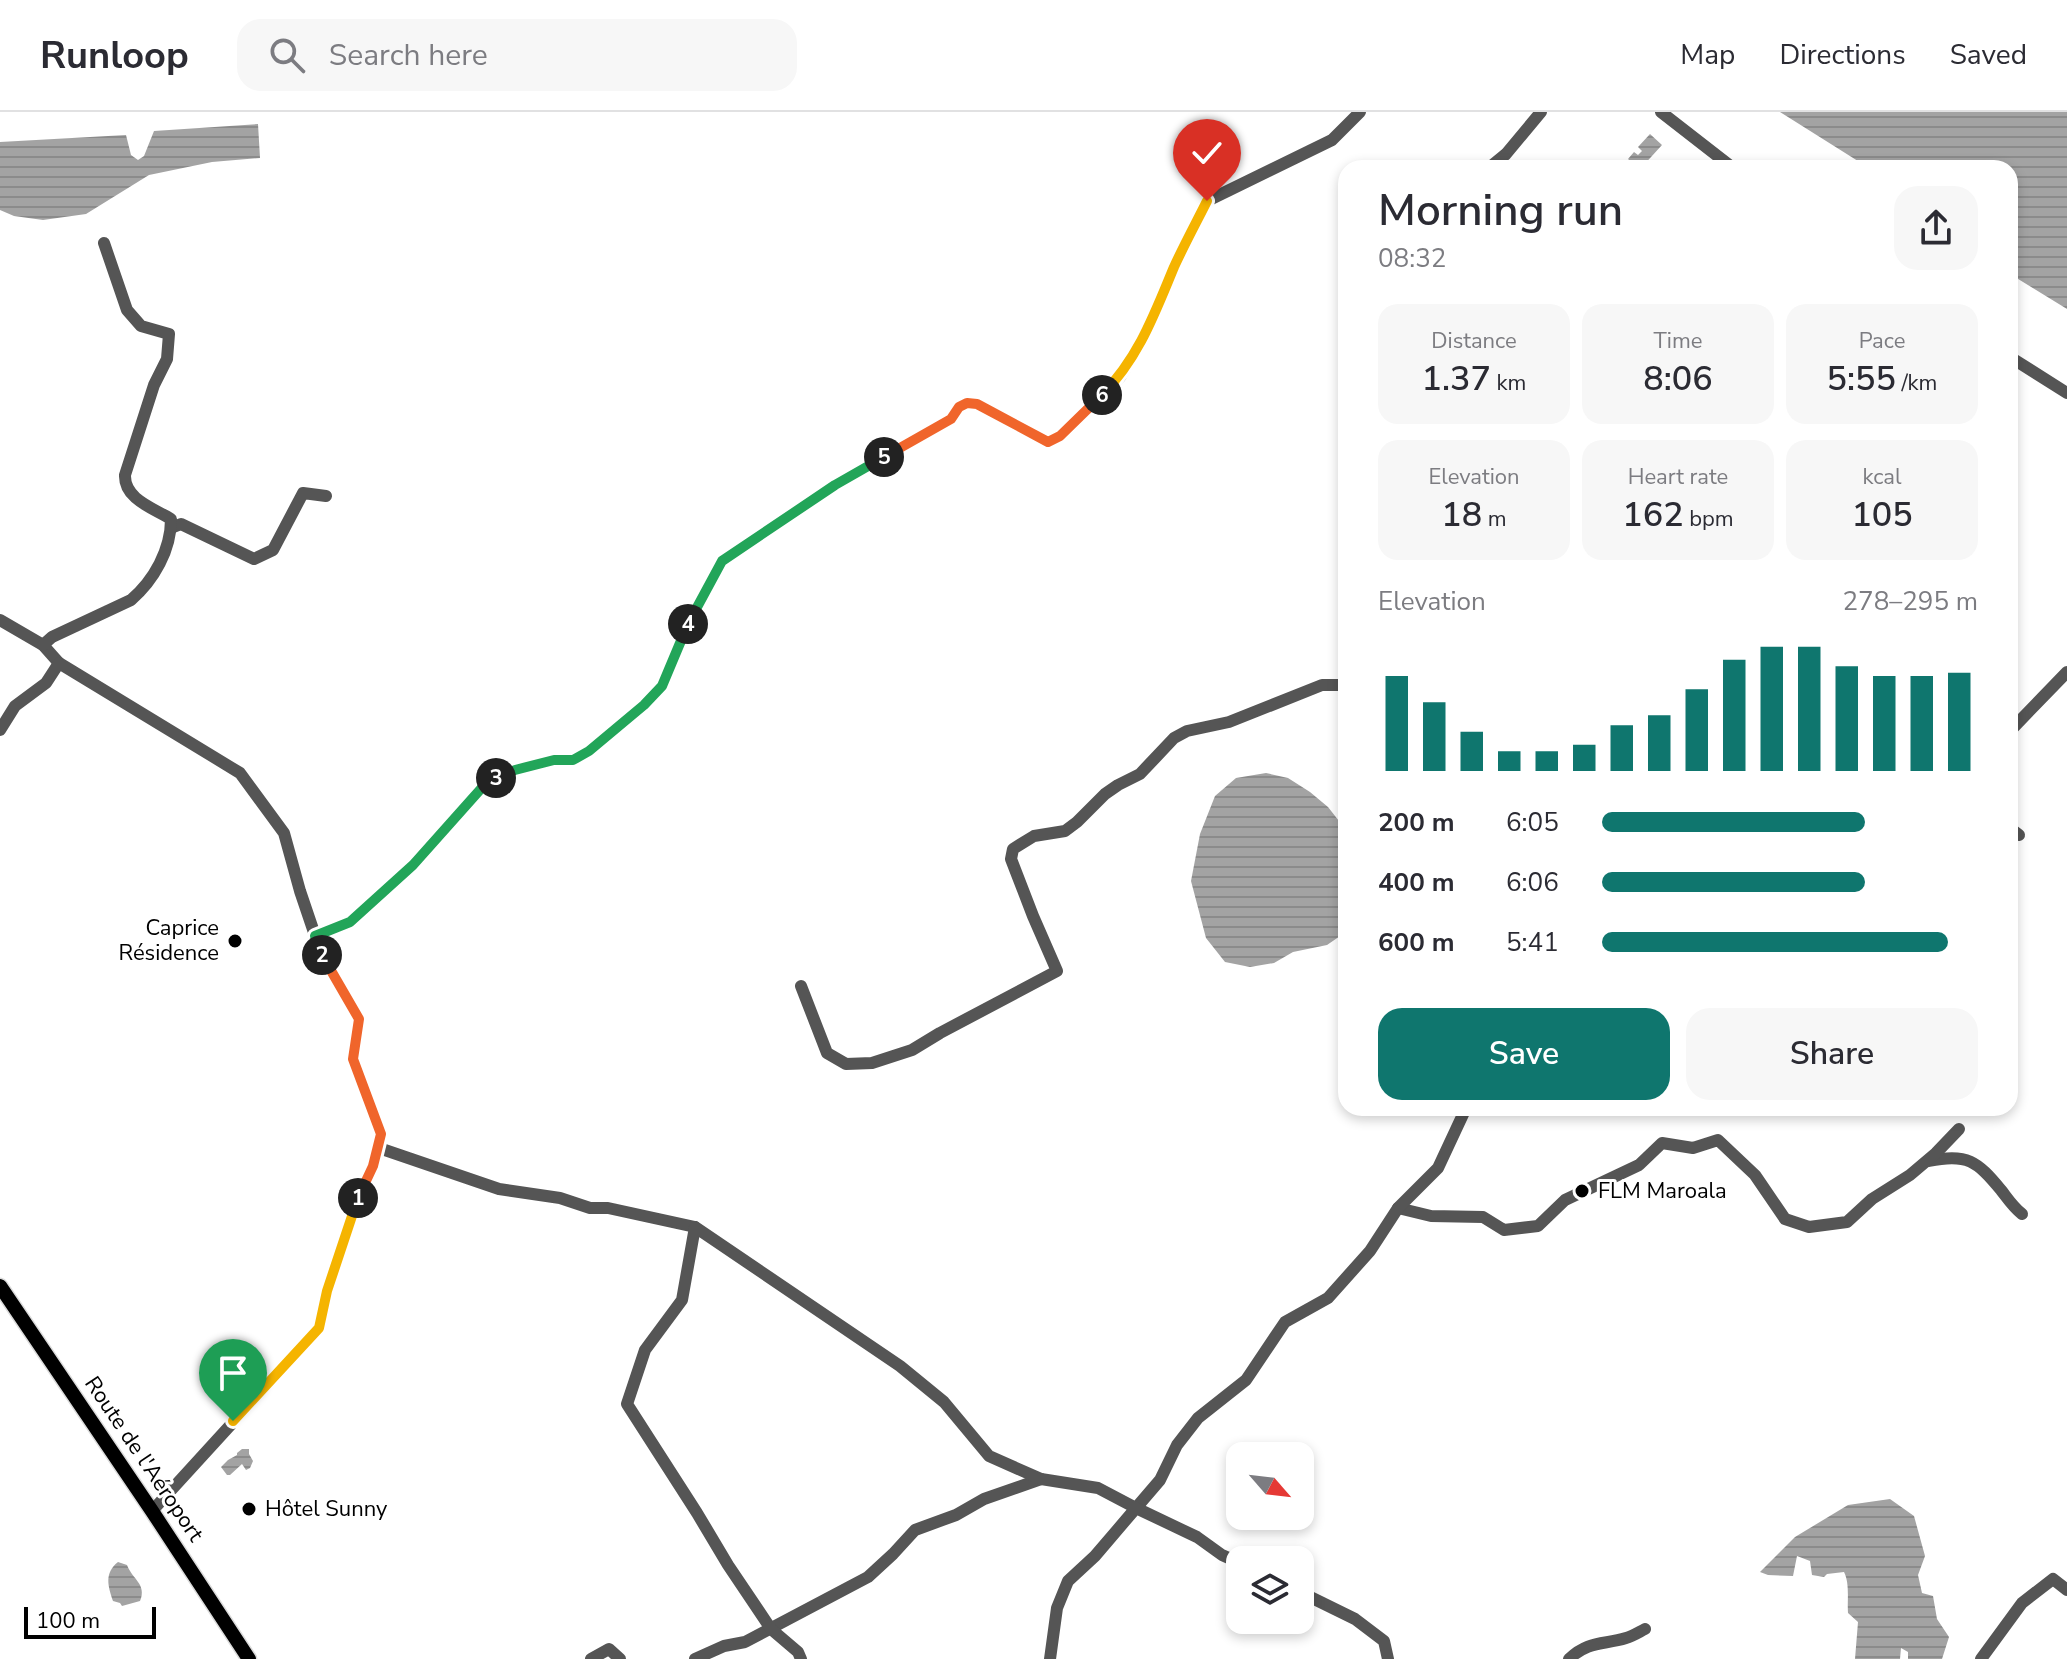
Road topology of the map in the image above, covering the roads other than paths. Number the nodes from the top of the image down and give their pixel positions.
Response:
1 (1360, 112) edge
2 (1541, 112) edge
3 (1661, 112) edge
4 (1499, 160) edge
5 (1723, 160) edge
6 (104, 243) dead end
7 (2018, 362) edge
8 (2067, 393) edge
9 (326, 496) dead end
10 (171, 528) junction
11 (0, 620) edge
12 (43, 645) junction
13 (59, 663) junction
14 (2067, 672) edge
15 (1338, 685) edge
16 (2018, 723) edge
17 (0, 730) edge
18 (315, 936) junction
19 (801, 986) dead end
20 (1462, 1116) edge
21 (1959, 1129) dead end
22 (379, 1148) junction
23 (1926, 1161) junction
24 (1398, 1208) junction
25 (2022, 1214) dead end
26 (695, 1227) junction
27 (0, 1286) edge
28 (1041, 1479) junction
29 (1136, 1508) junction
30 (152, 1511) junction
31 (1226, 1557) edge
32 (2067, 1590) edge
33 (1314, 1599) edge
34 (771, 1629) junction
35 (1645, 1629) dead end
36 (243, 1657) edge
37 (591, 1659) edge
38 (620, 1659) edge
39 (695, 1659) edge
40 (801, 1659) edge
41 (1050, 1659) edge
42 (1388, 1659) edge
43 (1569, 1659) edge
44 (1981, 1659) edge

1 - 18 street
2 - 4 street
3 - 5 street
6 - 10 street
7 - 8 street
9 - 10 street
10 - 12 street
11 - 12 street
12 - 13 street
13 - 17 street
13 - 18 street
14 - 16 street
15 - 19 street
18 - 22 street
20 - 24 street
21 - 23 street
22 - 26 street
22 - 30 street
23 - 24 street
23 - 25 street
24 - 29 street
26 - 28 street
26 - 34 street
27 - 30 main road, Route de l'Aéroport
28 - 29 street
28 - 34 street
29 - 31 street
29 - 41 street
30 - 36 main road, Route de l'Aéroport
32 - 44 street
33 - 42 street
34 - 39 street
34 - 40 street
35 - 43 street
37 - 38 street

